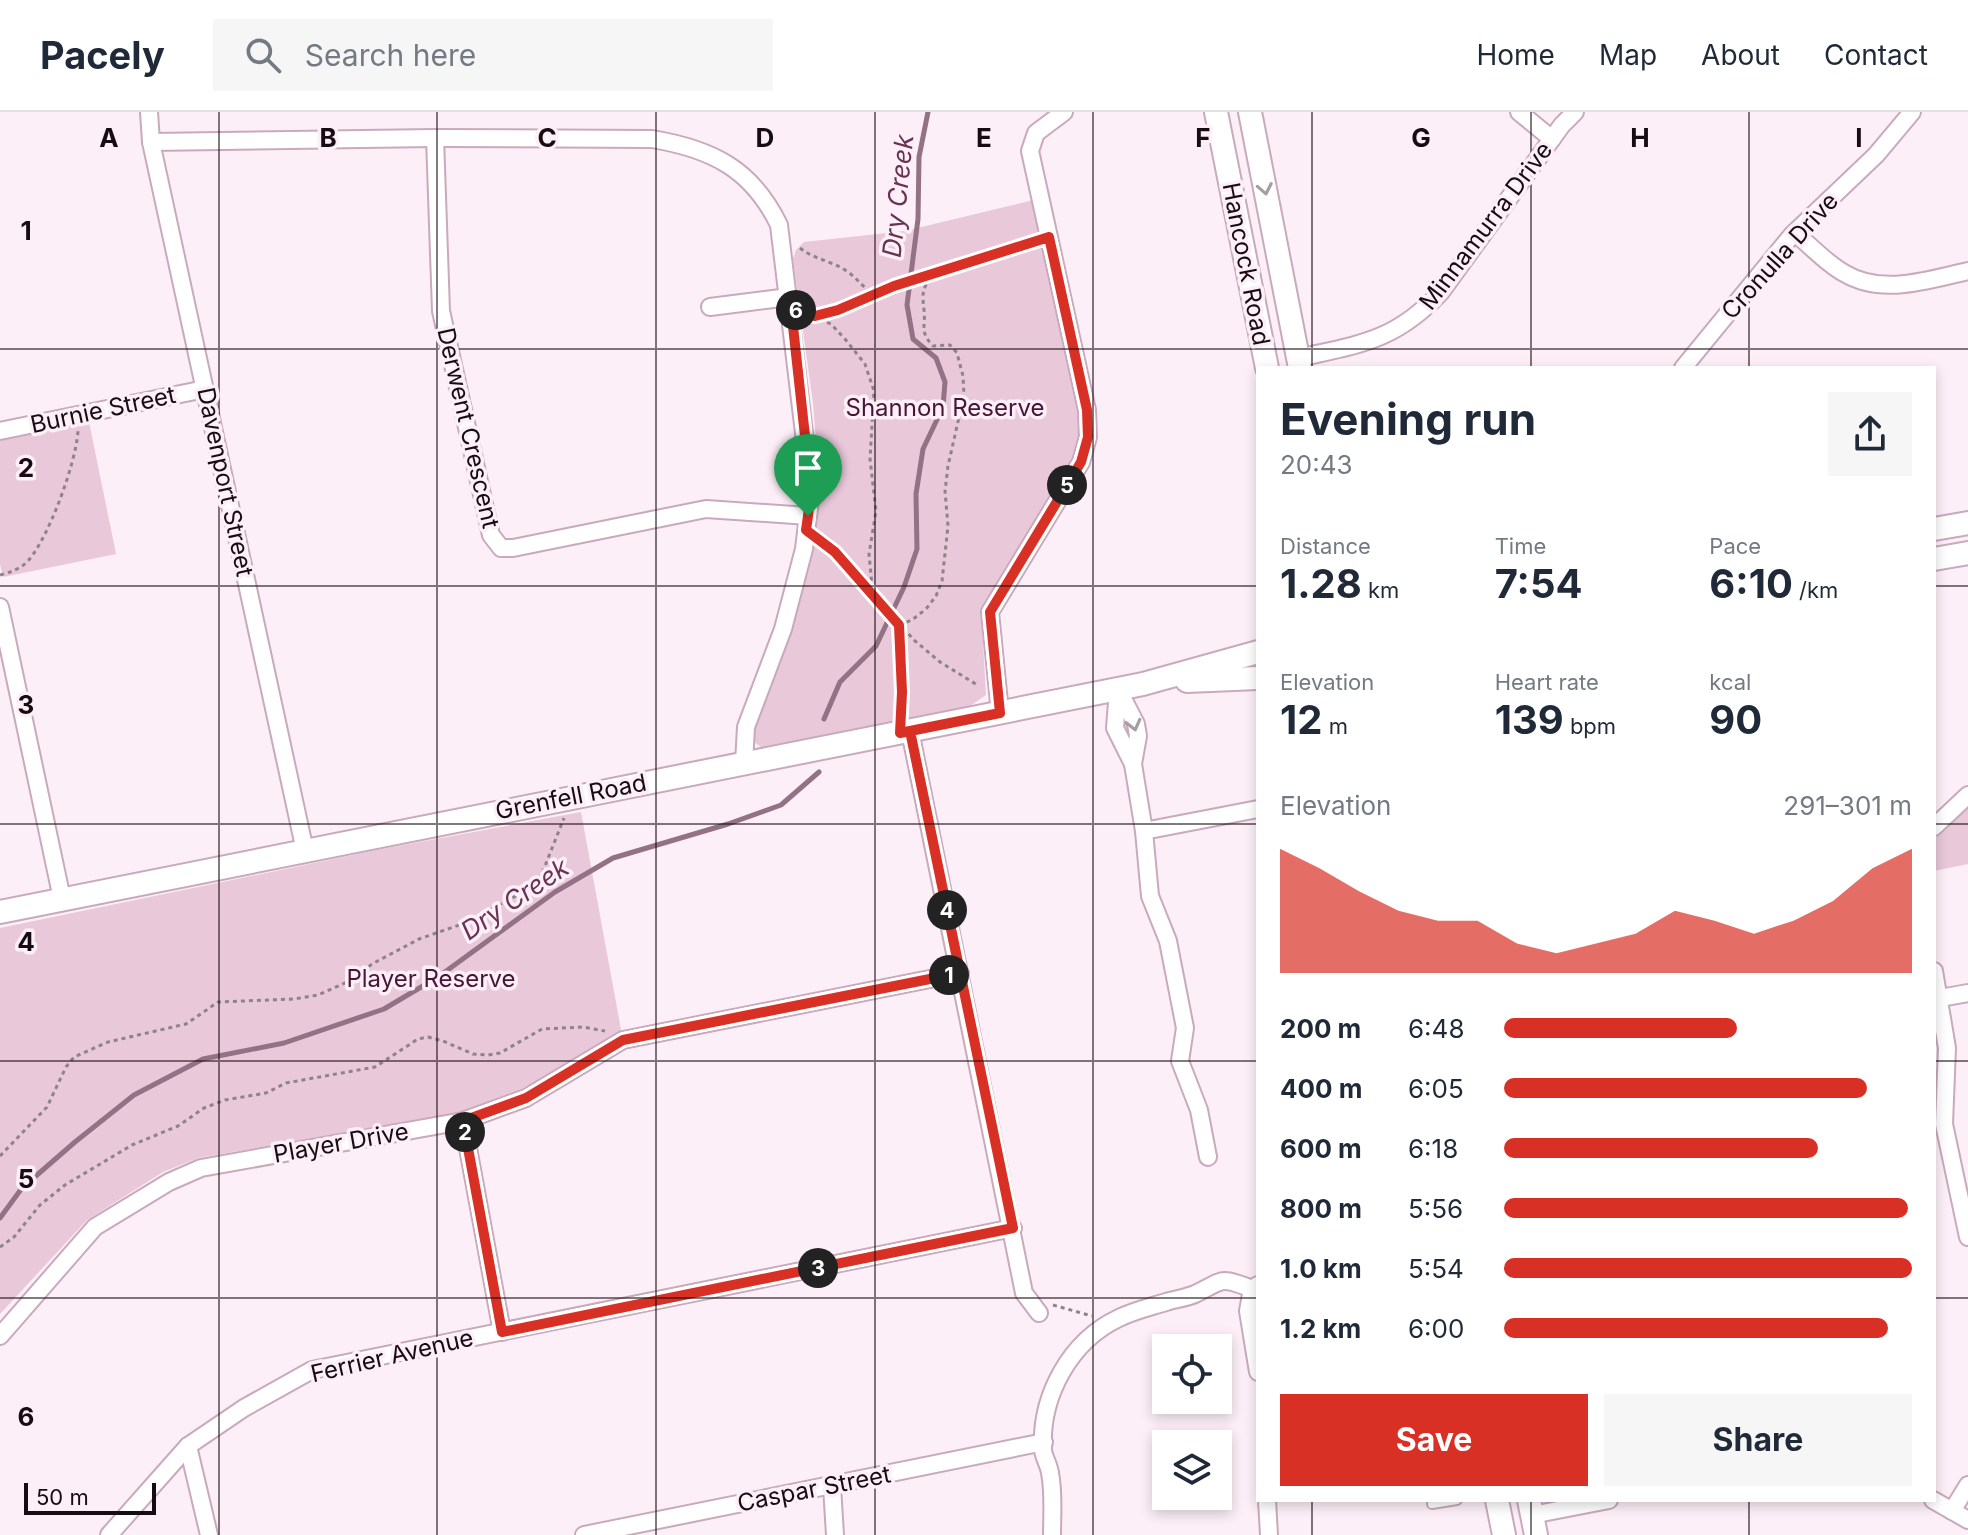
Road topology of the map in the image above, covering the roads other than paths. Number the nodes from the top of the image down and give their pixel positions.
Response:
1 (149, 112) edge
2 (1064, 112) edge
3 (1216, 112) edge
4 (1250, 112) edge
5 (1519, 112) edge
6 (1575, 112) edge
7 (1912, 112) edge
8 (435, 138) junction
9 (1552, 139) junction
10 (151, 142) junction
11 (1795, 233) junction
12 (1968, 271) edge
13 (790, 303) junction
14 (710, 307) dead end
15 (1299, 363) edge
16 (1267, 366) edge
17 (1685, 366) edge
18 (205, 389) junction
19 (0, 431) edge
20 (807, 523) junction
21 (1968, 523) edge
22 (1936, 529) edge
23 (1968, 553) edge
24 (1936, 559) edge
25 (0, 607) edge
26 (1256, 653) edge
27 (1256, 678) edge
28 (1143, 684) junction
29 (1118, 689) junction
30 (1000, 706) junction
31 (905, 732) junction
32 (744, 763) junction
33 (1968, 795) edge
34 (1256, 809) edge
35 (1936, 825) edge
36 (1144, 831) junction
37 (305, 851) junction
38 (62, 899) junction
39 (0, 912) edge
40 (960, 973) junction
41 (1936, 980) edge
42 (1968, 993) edge
43 (1940, 998) junction
44 (463, 1121) junction
45 (1208, 1157) dead end
46 (1965, 1210) edge
47 (1013, 1228) junction
48 (1968, 1237) edge
49 (1255, 1287) edge
50 (1036, 1309) road end
51 (502, 1332) junction
52 (0, 1336) edge
53 (1256, 1360) edge
54 (1044, 1442) junction
55 (188, 1446) junction
56 (1968, 1485) edge
57 (832, 1486) junction
58 (1267, 1502) edge
59 (1444, 1502) edge
60 (1497, 1502) edge
61 (1515, 1502) edge
62 (1600, 1502) edge
63 (1936, 1502) edge
64 (1432, 1504) dead end
65 (1952, 1511) junction
66 (1533, 1517) edge
67 (1968, 1520) edge
68 (109, 1535) edge
69 (209, 1535) edge
70 (584, 1535) edge
71 (835, 1535) edge
72 (1052, 1535) edge
73 (1269, 1535) edge
74 (1504, 1535) edge
75 (1519, 1535) edge

1 - 10 street, Davenport Street
2 - 30 street
3 - 16 main road, Hancock Road
4 -> 15 main road, Hancock Road
5 - 9 street
6 - 9 street, Minnamurra Drive
7 - 11 street, Cronulla Drive
8 - 10 street
8 - 13 street
8 - 20 street, Derwent Crescent
9 - 15 street, Minnamurra Drive
10 - 18 street, Davenport Street
11 - 12 street
11 - 17 street, Cronulla Drive
13 - 14 street
13 - 20 street
18 - 19 street, Burnie Street
18 - 37 street, Davenport Street
20 - 32 street
21 - 22 main road
23 - 24 main road
25 - 38 street
26 - 28 main road, Grenfell Road
27 - 28 main road, Grenfell Road
28 - 29 main road, Grenfell Road
29 - 30 main road, Grenfell Road
29 - 36 street
30 - 31 main road, Grenfell Road
31 - 32 main road, Grenfell Road
31 - 40 street
32 - 37 main road, Grenfell Road
33 - 35 street
34 - 36 street
36 - 45 street
37 - 38 main road, Grenfell Road
38 - 39 main road, Grenfell Road
40 - 44 street, Player Drive
40 - 47 street
41 - 43 street
42 - 43 street
43 - 46 street
44 - 51 street
44 - 52 street, Player Drive
46 - 48 street
47 - 50 street
47 - 51 street, Ferrier Avenue
49 - 53 street
49 - 54 street
51 - 55 street, Ferrier Avenue
54 - 57 street, Caspar Street
54 - 72 street
55 - 68 street, Ferrier Avenue
55 - 69 street
56 - 65 street
57 - 70 street, Caspar Street
57 - 71 street
58 - 73 street
59 - 64 lane
60 - 74 main road
61 - 66 main road
62 - 66 street
63 - 65 street
65 - 67 street
66 - 75 main road

